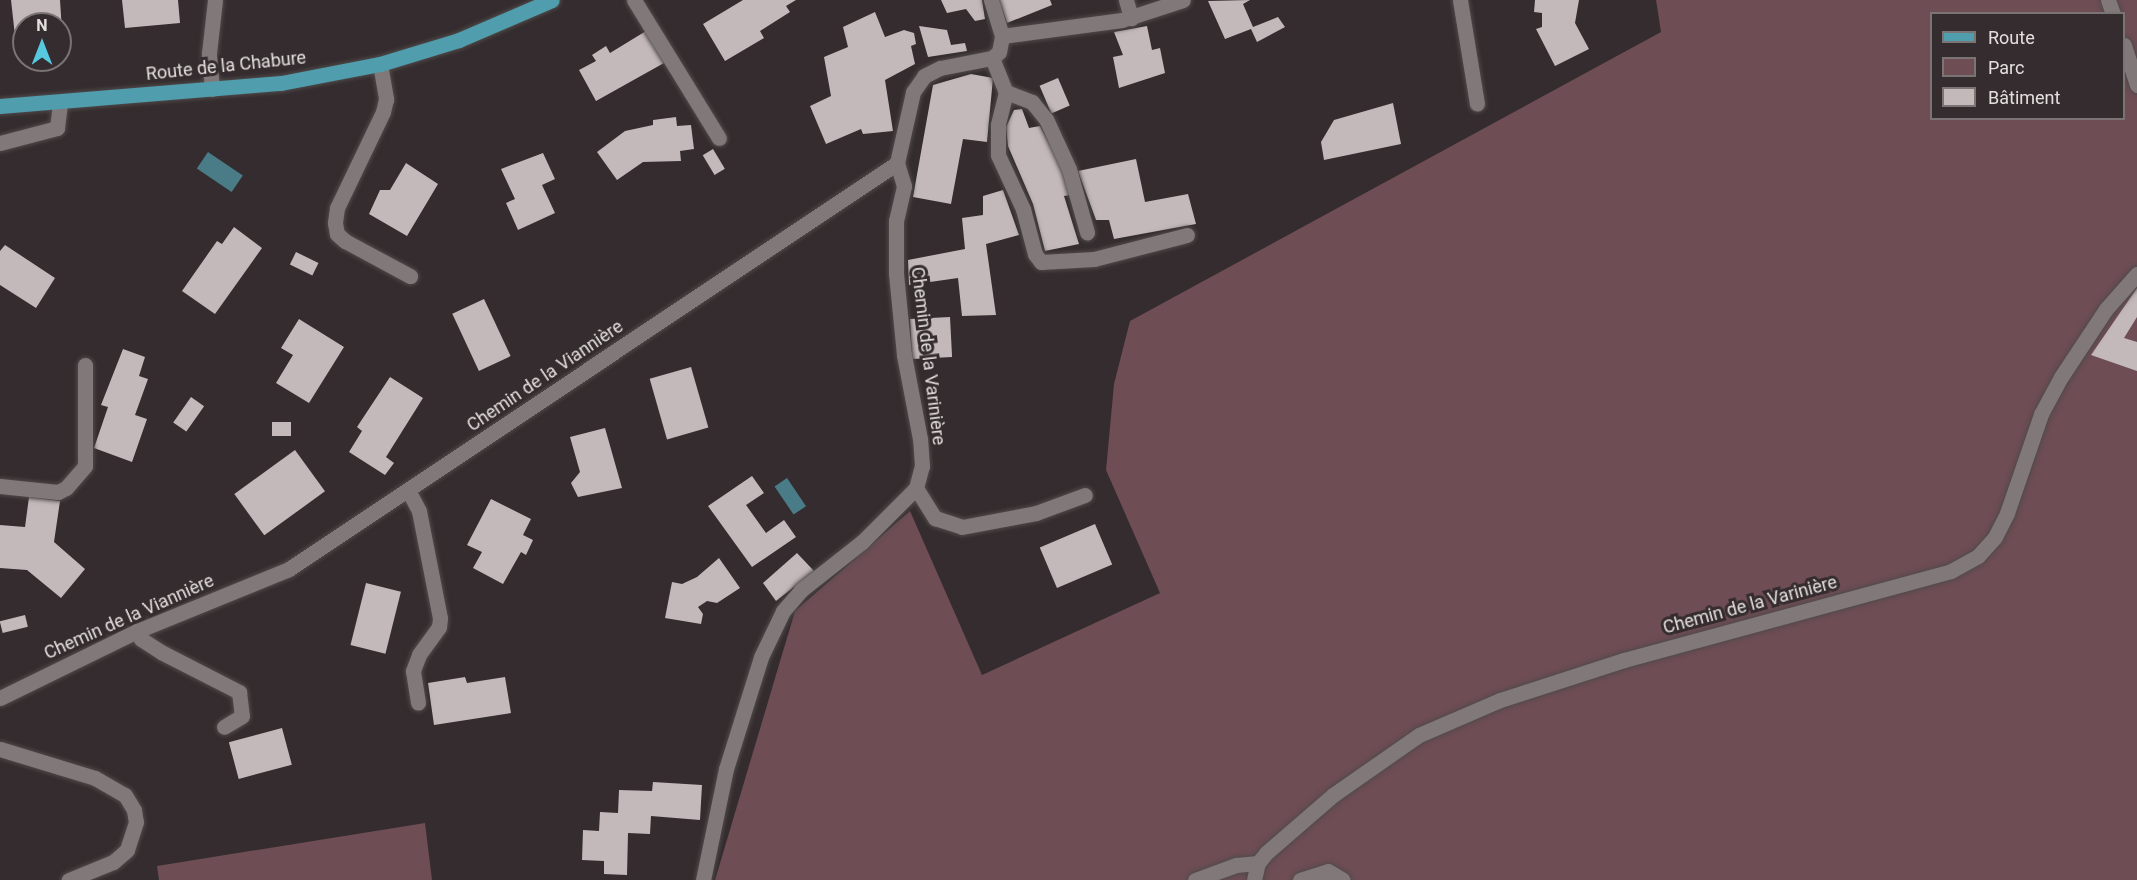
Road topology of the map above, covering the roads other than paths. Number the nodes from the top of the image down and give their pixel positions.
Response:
1 (215, 0) edge
2 (552, 0) edge
3 (634, 0) edge
4 (991, 0) edge
5 (1126, 0) edge
6 (1183, 0) edge
7 (1460, 0) edge
8 (1131, 18) junction
9 (1002, 36) junction
10 (2125, 48) edge
11 (992, 58) junction
12 (380, 64) junction
13 (2137, 85) edge
14 (212, 89) junction
15 (1006, 92) junction
16 (60, 102) junction
17 (1477, 104) dead end
18 (0, 106) edge
19 (720, 138) dead end
20 (0, 143) edge
21 (897, 163) junction
22 (1087, 232) dead end
23 (1187, 236) dead end
24 (2137, 274) edge
25 (410, 276) dead end
26 (85, 365) dead end
27 (0, 486) edge
28 (916, 489) junction
29 (409, 492) junction
30 (1085, 495) dead end
31 (137, 631) junction
32 (0, 698) edge
33 (418, 703) dead end
34 (225, 727) dead end
35 (0, 749) edge
36 (1258, 863) junction
37 (69, 880) edge
38 (703, 880) edge
39 (1195, 880) edge
40 (1254, 880) edge
41 (1300, 880) edge
42 (1343, 880) edge

1 - 14 street
2 - 12 main road, Route de la Chabure
3 - 19 street
4 - 9 street
5 - 8 street
6 - 8 street
7 - 17 street
8 - 9 street
9 - 11 street
10 - 13 street
11 - 15 street
11 - 21 street
12 - 14 main road, Route de la Chabure
12 - 25 street
14 - 16 main road, Route de la Chabure
15 - 22 street
15 - 23 street
16 - 18 main road, Route de la Chabure
16 - 20 street
21 - 28 street, Chemin de la Varinière
21 - 29 street, Chemin de la Viannière
24 - 36 street, Chemin de la Varinière
26 - 27 street
28 - 30 street
28 - 38 street
29 - 31 street, Chemin de la Viannière
29 - 33 street
31 - 32 street, Chemin de la Viannière
31 - 34 street
35 - 37 street
36 - 39 street
36 - 40 street
41 - 42 street

